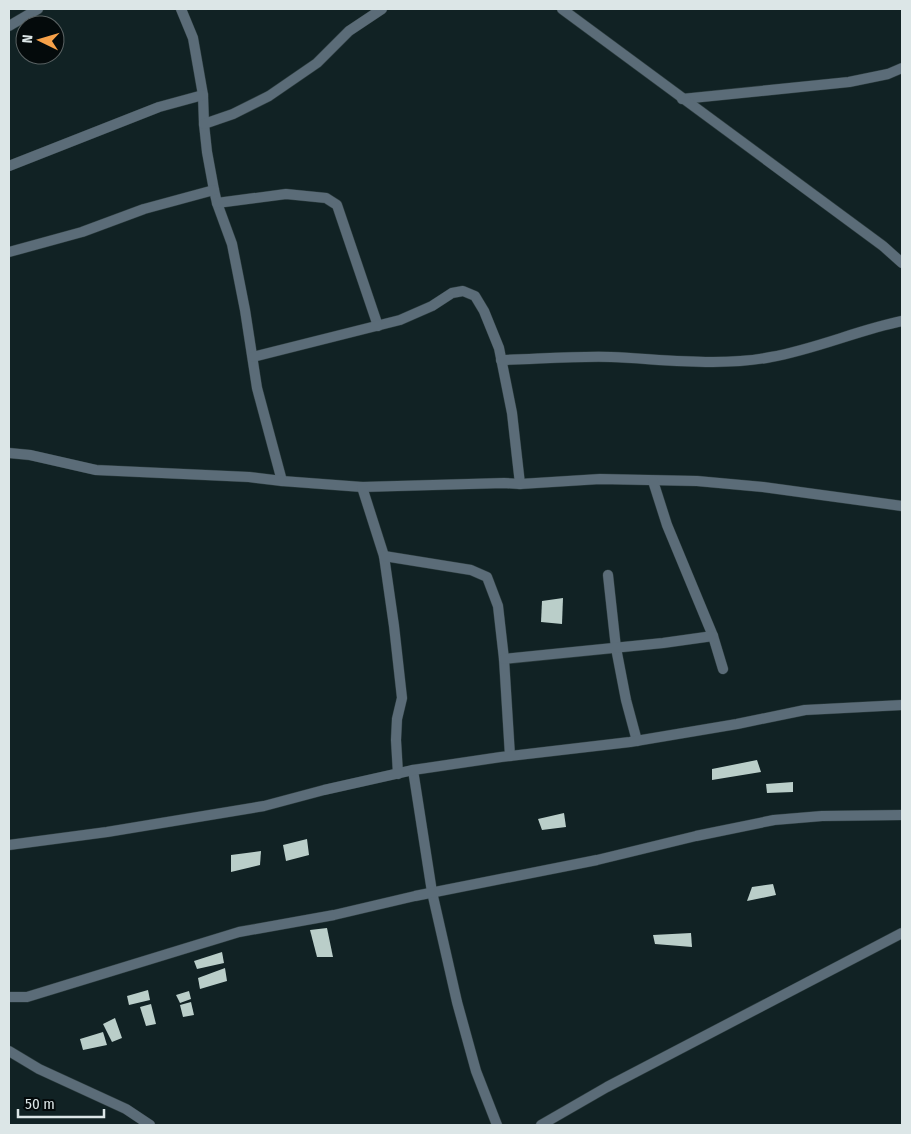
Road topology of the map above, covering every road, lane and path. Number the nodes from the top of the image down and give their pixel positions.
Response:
1 (38, 9) edge
2 (181, 9) edge
3 (382, 9) edge
4 (562, 9) edge
5 (9, 26) edge
6 (902, 68) edge
7 (203, 95) junction
8 (682, 99) junction
9 (204, 124) junction
10 (9, 166) edge
11 (214, 190) junction
12 (217, 203) junction
13 (9, 252) edge
14 (902, 263) edge
15 (902, 321) edge
16 (378, 326) junction
17 (252, 357) junction
18 (501, 360) junction
19 (9, 453) edge
20 (282, 481) junction
21 (653, 482) junction
22 (520, 484) junction
23 (362, 487) junction
24 (902, 506) edge
25 (384, 556) junction
26 (608, 575) dead end
27 (713, 636) junction
28 (616, 648) junction
29 (504, 659) junction
30 (723, 669) dead end
31 (902, 705) edge
32 (637, 741) junction
33 (510, 756) junction
34 (413, 770) junction
35 (398, 774) junction
36 (902, 815) edge
37 (9, 845) edge
38 (432, 892) junction
39 (902, 933) edge
40 (9, 997) edge
41 (9, 1051) edge
42 (150, 1125) edge
43 (497, 1125) edge
44 (541, 1125) edge

1 - 5 street
2 - 7 street
3 - 9 street
4 - 8 street
6 - 8 street
7 - 9 street
7 - 10 street
8 - 14 street
9 - 11 street
11 - 12 street
11 - 13 street
12 - 16 street
12 - 17 street
15 - 18 street
16 - 17 street
16 - 18 street
17 - 20 street
18 - 22 street
19 - 20 street
20 - 23 street
21 - 22 street
21 - 24 street
21 - 27 street
22 - 23 street
23 - 25 street
25 - 29 street
25 - 35 street
26 - 28 street
27 - 28 street
27 - 30 street
28 - 29 street
28 - 32 street
29 - 33 street
31 - 32 street
32 - 33 street
33 - 34 street
34 - 35 street
34 - 38 street
35 - 37 street
36 - 38 street
38 - 40 street
38 - 43 street
39 - 44 street
41 - 42 street

